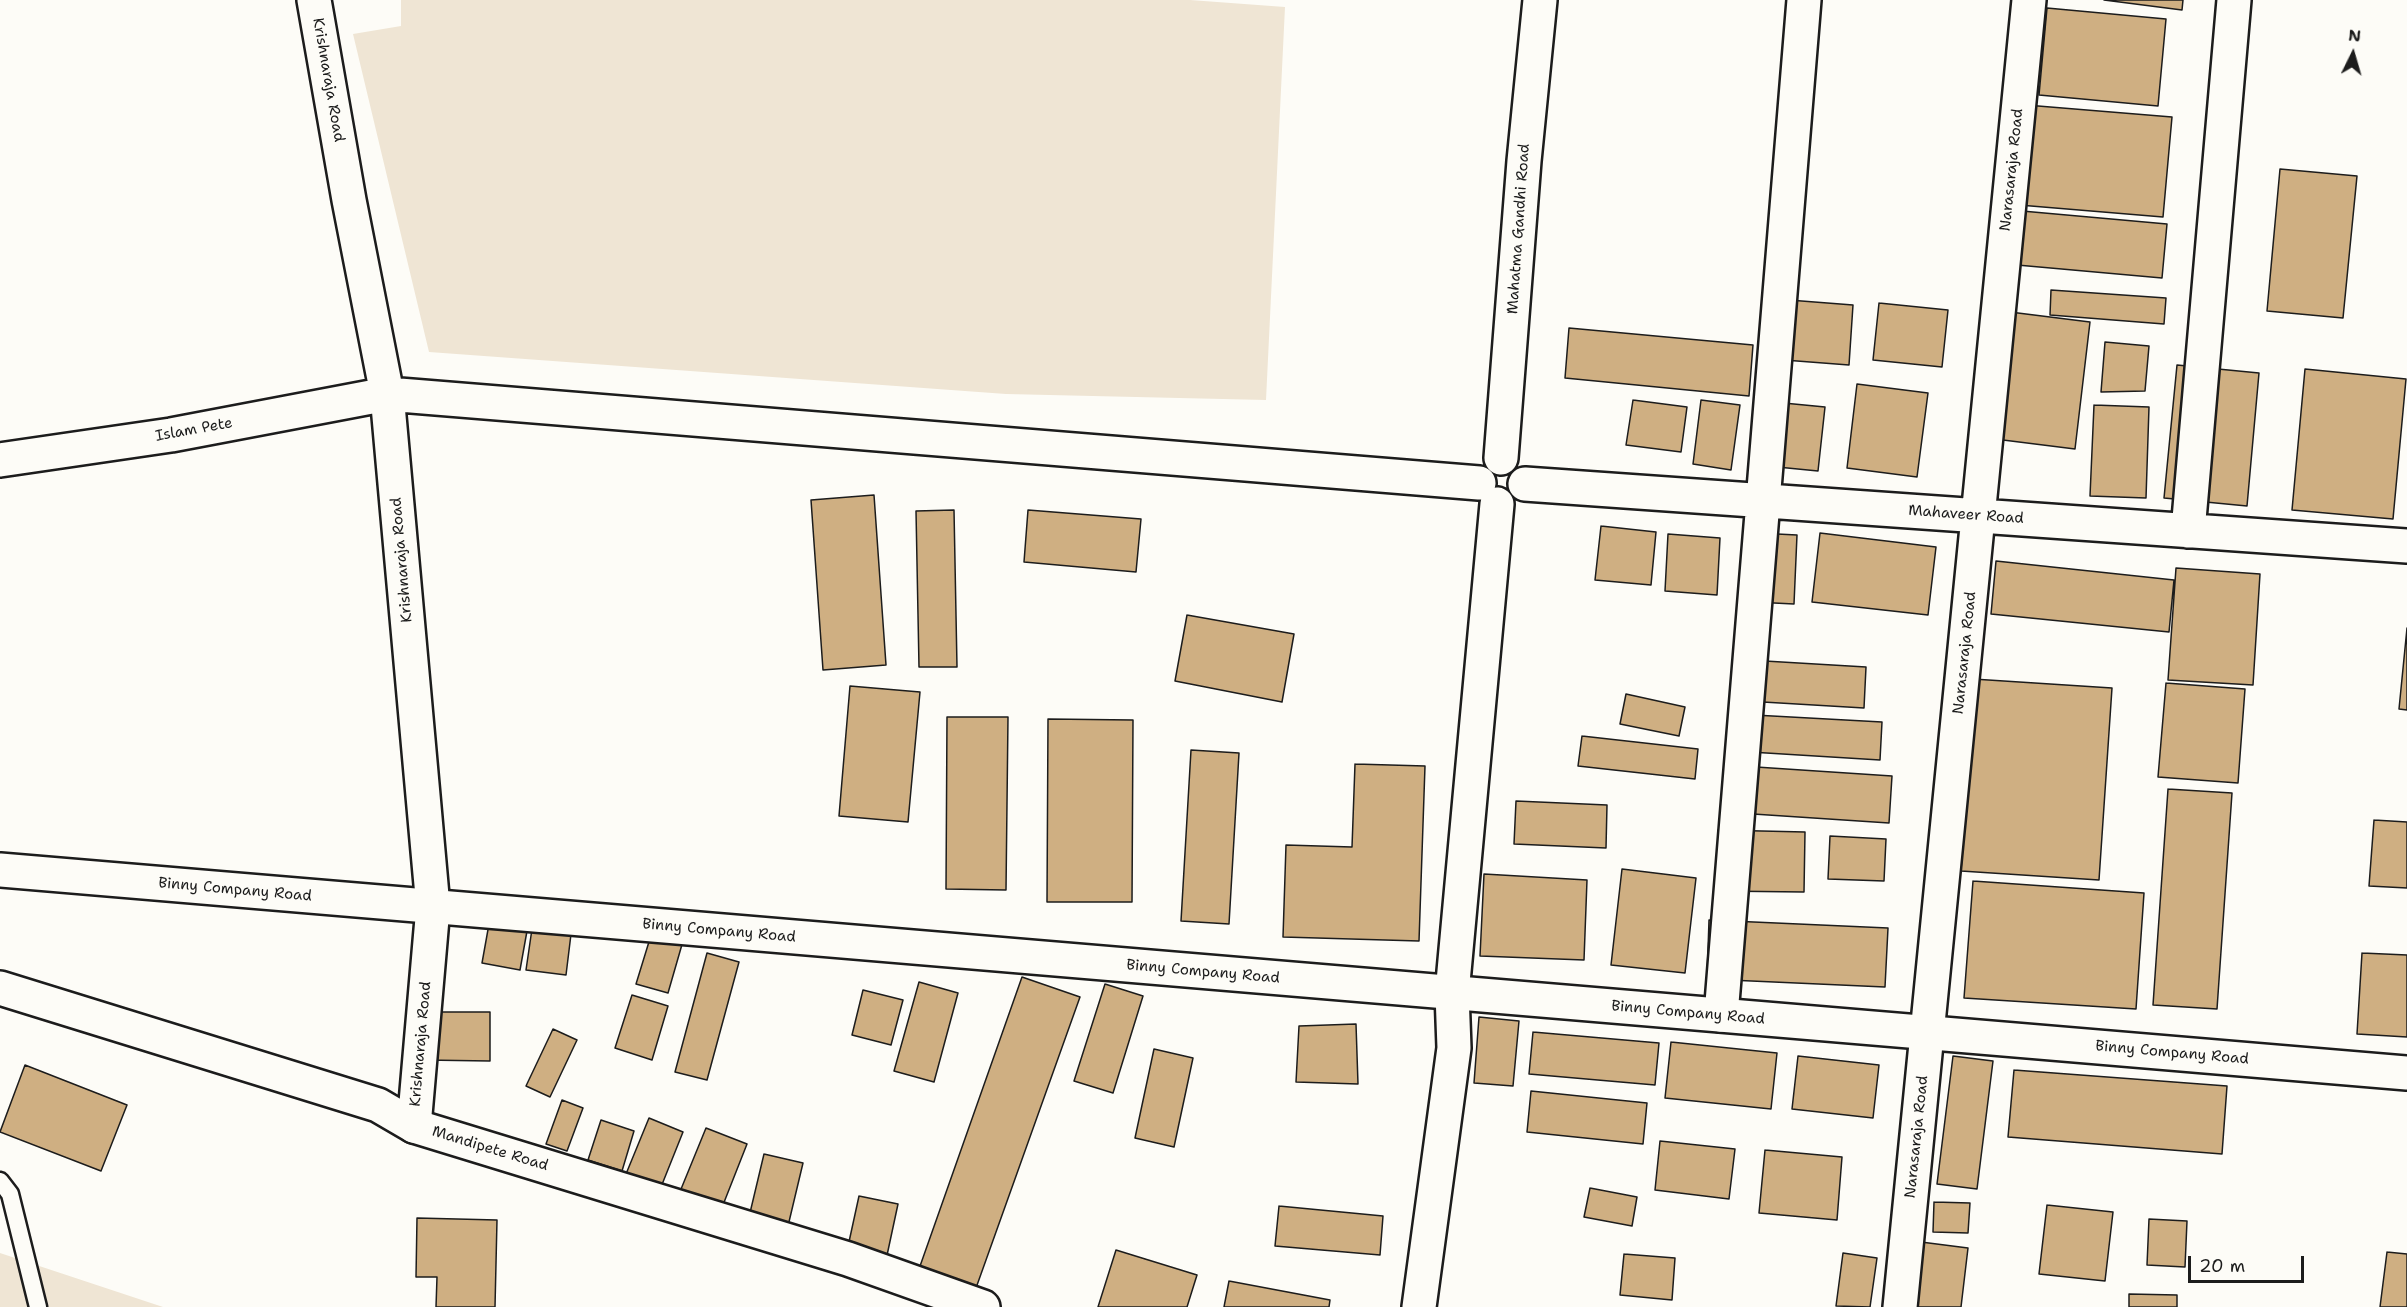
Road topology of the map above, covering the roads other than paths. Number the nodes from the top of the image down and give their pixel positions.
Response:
1 (314, 0) edge
2 (1540, 0) edge
3 (1804, 0) edge
4 (2029, 0) edge
5 (2234, 0) edge
6 (387, 394) junction
7 (1502, 458) dead end
8 (0, 460) edge
9 (1525, 484) dead end
10 (1762, 501) junction
11 (1978, 516) junction
12 (2188, 531) junction
13 (2407, 546) edge
14 (0, 870) edge
15 (432, 907) junction
16 (0, 988) edge
17 (1452, 993) junction
18 (1721, 1015) junction
19 (1927, 1033) junction
20 (2407, 1073) edge
21 (414, 1126) junction
22 (0, 1181) edge
23 (38, 1307) edge
24 (983, 1307) edge
25 (1419, 1307) edge
26 (1900, 1307) edge

1 - 6 street, Krishnaraja Road
2 - 7 street, Mahatma Gandhi Road
3 - 10 street
4 - 11 street, Narasaraja Road
5 - 12 street
6 - 8 street, Islam Pete
6 - 15 street, Krishnaraja Road
6 - 17 street, Islam Pete
9 - 10 street, Mahaveer Road
10 - 11 street, Mahaveer Road
10 - 18 street
11 - 12 street, Mahaveer Road
11 - 19 street, Narasaraja Road
12 - 13 street, Mahaveer Road
14 - 15 street, Binny Company Road
15 - 17 street, Binny Company Road
15 - 21 street, Krishnaraja Road
16 - 21 street, Mandipete Road
17 - 18 street, Binny Company Road
17 - 25 street
18 - 19 street, Binny Company Road
19 - 20 street, Binny Company Road
19 - 26 street, Narasaraja Road
21 - 24 street, Mandipete Road
22 - 23 lane

